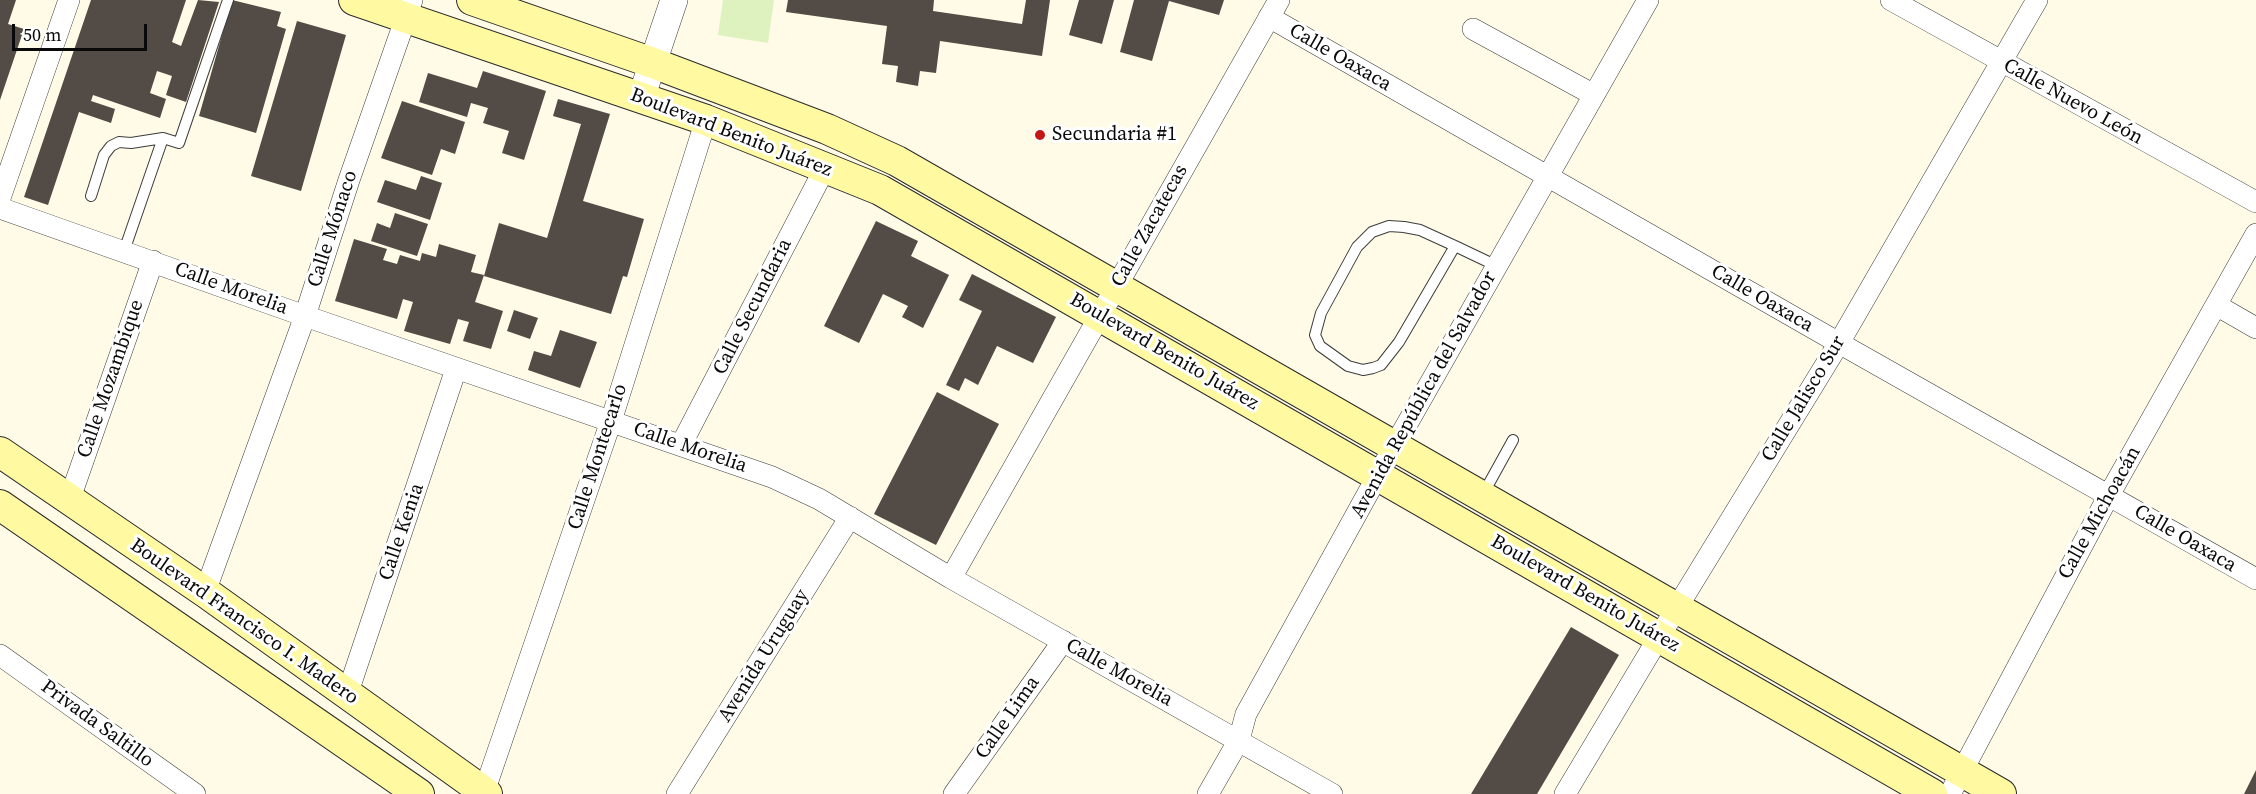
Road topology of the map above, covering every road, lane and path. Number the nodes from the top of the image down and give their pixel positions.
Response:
1 (69, 0) edge
2 (228, 0) edge
3 (354, 0) edge
4 (472, 0) edge
5 (674, 0) edge
6 (1648, 0) edge
7 (1891, 0) edge
8 (2037, 0) edge
9 (1274, 8) edge
10 (409, 9) edge
11 (1473, 29) dead end
12 (653, 63) junction
13 (2002, 63) junction
14 (1594, 95) junction
15 (640, 98) junction
16 (706, 120) junction
17 (164, 138) junction
18 (825, 168) junction
19 (1548, 176) junction
20 (91, 196) dead end
21 (0, 198) edge
22 (2256, 202) edge
23 (0, 208) edge
24 (2256, 234) edge
25 (1455, 246) junction
26 (124, 251) junction
27 (153, 261) junction
28 (1497, 266) junction
29 (1116, 287) junction
30 (2216, 305) junction
31 (1100, 315) junction
32 (305, 316) junction
33 (2256, 328) edge
34 (1839, 344) junction
35 (456, 369) junction
36 (611, 421) junction
37 (1513, 440) dead end
38 (681, 445) junction
39 (1395, 446) junction
40 (0, 452) edge
41 (1378, 475) junction
42 (2109, 495) junction
43 (1482, 496) junction
44 (70, 498) junction
45 (0, 505) edge
46 (850, 517) junction
47 (951, 578) junction
48 (2256, 579) edge
49 (204, 592) junction
50 (1677, 608) junction
51 (1659, 637) junction
52 (1063, 641) junction
53 (0, 655) edge
54 (347, 695) junction
55 (1239, 740) junction
56 (1955, 782) edge
57 (485, 793) edge
58 (1997, 793) edge
59 (195, 794) edge
60 (419, 794) edge
61 (677, 794) edge
62 (954, 794) edge
63 (1208, 794) edge
64 (1332, 794) edge
65 (1565, 794) edge
66 (1932, 794) edge

1 - 21 street
2 - 17 lane
3 - 10 main road, Boulevard Benito Juárez
4 - 12 main road, Boulevard Benito Juárez
5 - 12 street
6 - 14 street, Avenida República del Salvador
7 - 13 street, Calle Nuevo León
8 - 13 street, Calle Jalisco Sur
9 - 19 street, Calle Oaxaca
9 - 29 street, Calle Zacatecas
10 - 15 main road, Boulevard Benito Juárez
10 - 32 street, Calle Mónaco
11 - 14 street
12 - 15 street
12 - 29 main road, Boulevard Benito Juárez
13 - 22 street, Calle Nuevo León
13 - 34 street, Calle Jalisco Sur
14 - 19 street, Avenida República del Salvador
15 - 16 main road, Boulevard Benito Juárez
16 - 18 main road, Boulevard Benito Juárez
16 - 36 street, Calle Montecarlo
17 - 20 lane
17 - 26 lane
18 - 31 main road, Boulevard Benito Juárez
18 - 38 street, Calle Secundaria
19 - 28 street, Avenida República del Salvador
19 - 34 street, Calle Oaxaca
23 - 26 street, Calle Morelia
24 - 30 street, Calle Michoacán
25 - 25 lane
25 - 28 lane
26 - 27 street, Calle Morelia
27 - 32 street, Calle Morelia
27 - 44 street, Calle Mozambique
28 - 39 street, Avenida República del Salvador
29 - 31 street, Calle Zacatecas
29 - 39 main road, Boulevard Benito Juárez
30 - 33 street
30 - 42 street, Calle Michoacán
31 - 41 main road, Boulevard Benito Juárez
31 - 47 street, Calle Zacatecas
32 - 35 street, Calle Morelia
32 - 49 street, Calle Mónaco
34 - 42 street, Calle Oaxaca
34 - 50 street, Calle Jalisco Sur
35 - 36 street, Calle Morelia
35 - 54 street, Calle Kenia
36 - 38 street, Calle Morelia
36 - 57 street, Calle Montecarlo
37 - 43 lane
38 - 46 street, Calle Morelia
39 - 41 street, Avenida República del Salvador
39 - 43 main road, Boulevard Benito Juárez
40 - 44 main road, Boulevard Francisco I. Madero
41 - 51 main road, Boulevard Benito Juárez
41 - 55 street, Avenida República del Salvador
42 - 48 street, Calle Oaxaca
42 - 56 street, Calle Michoacán
43 - 50 main road, Boulevard Benito Juárez
44 - 49 main road, Boulevard Francisco I. Madero
45 - 60 main road
46 - 47 street, Calle Morelia
46 - 61 street, Avenida Uruguay
47 - 52 street, Calle Morelia
49 - 54 main road, Boulevard Francisco I. Madero
50 - 51 street, Calle Jalisco Sur
50 - 56 main road, Boulevard Benito Juárez
51 - 65 street, Calle Jalisco Sur
51 - 66 main road, Boulevard Benito Juárez
52 - 55 street, Calle Morelia
52 - 62 street, Calle Lima
53 - 59 street, Privada Saltillo
54 - 57 main road, Boulevard Francisco I. Madero
55 - 63 street, Avenida República del Salvador
55 - 64 street, Calle Morelia
56 - 58 main road, Boulevard Benito Juárez

